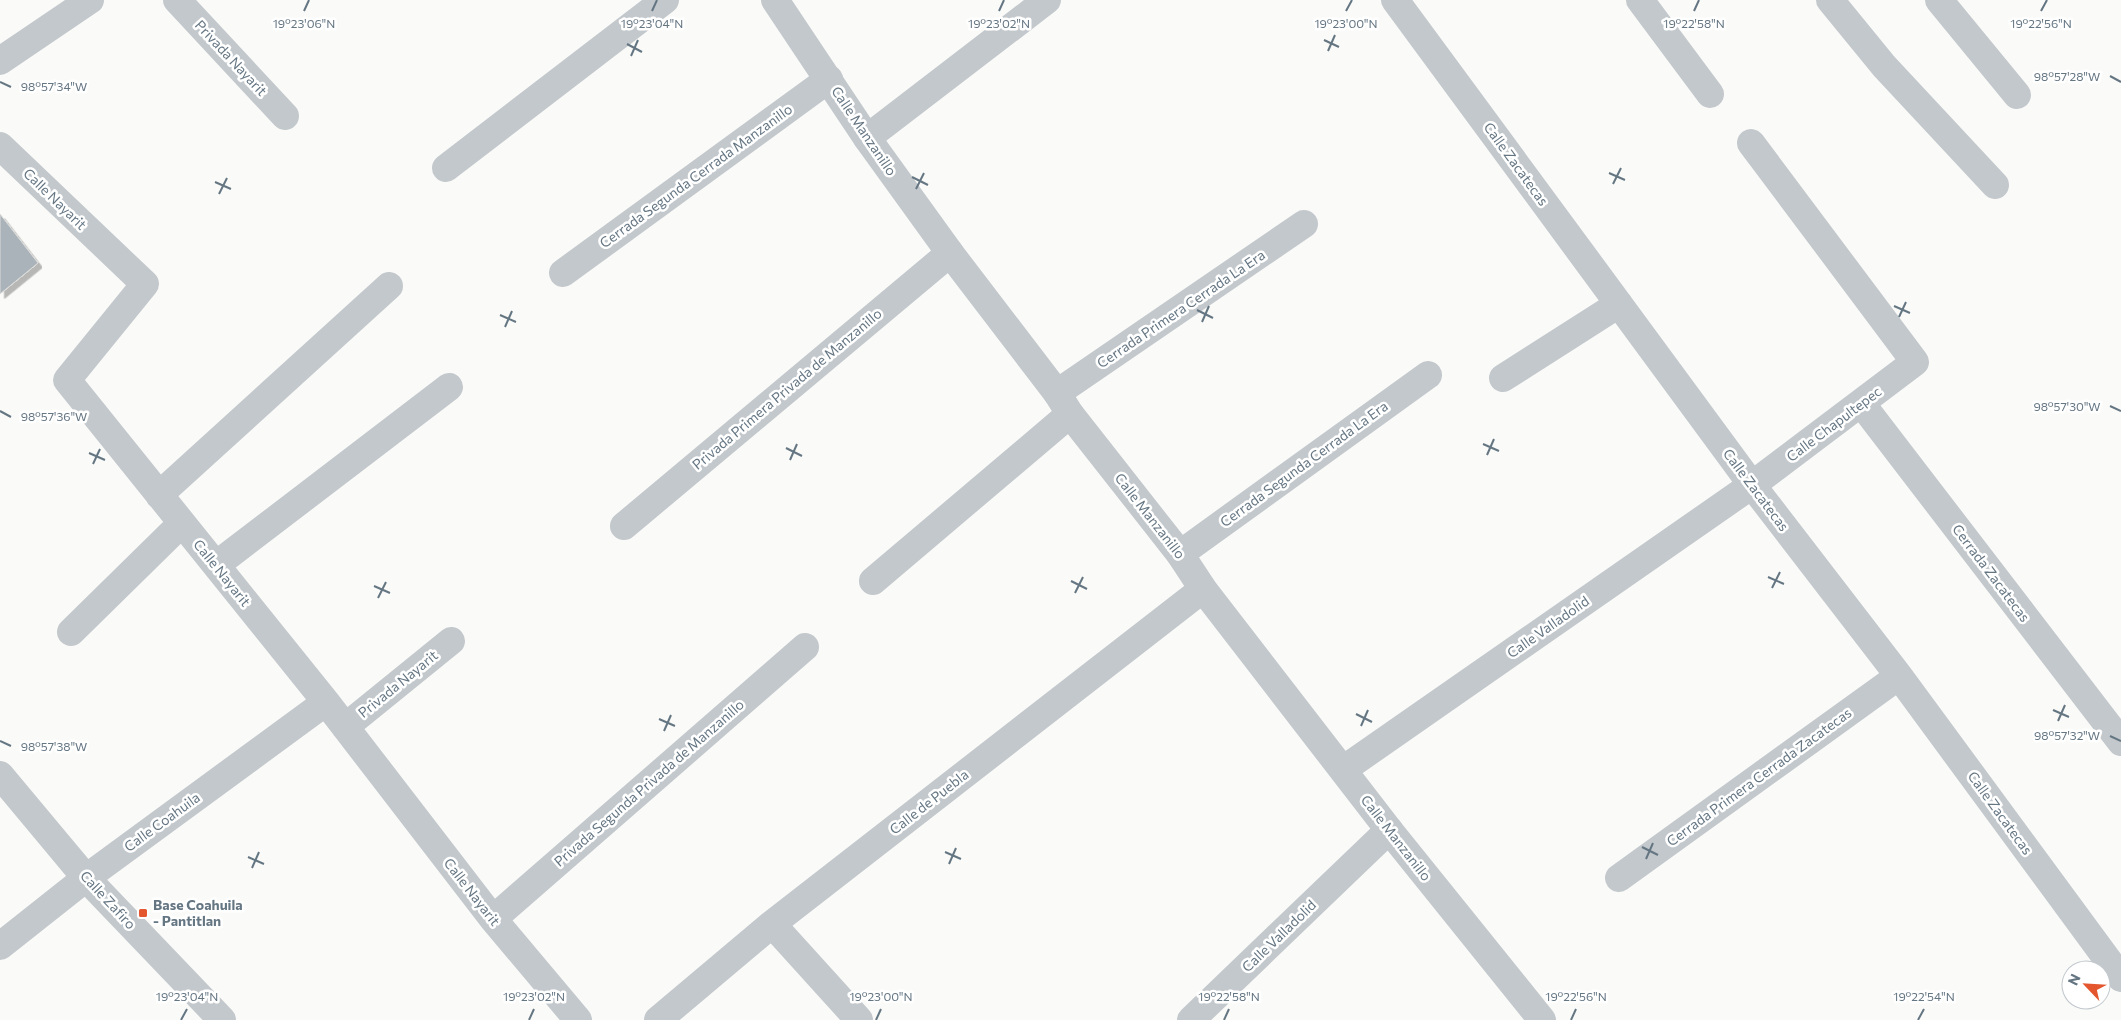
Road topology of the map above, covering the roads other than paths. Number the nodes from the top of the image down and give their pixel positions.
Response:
1 (90, 0) edge
2 (177, 0) edge
3 (665, 0) edge
4 (775, 0) edge
5 (1047, 0) edge
6 (1395, 0) edge
7 (1640, 0) edge
8 (1830, 0) edge
9 (1939, 0) edge
10 (0, 61) edge
11 (829, 79) junction
12 (1710, 94) dead end
13 (2017, 94) dead end
14 (285, 116) dead end
15 (868, 138) junction
16 (1751, 143) dead end
17 (0, 146) edge
18 (446, 168) dead end
19 (1995, 185) dead end
20 (1304, 224) dead end
21 (950, 253) junction
22 (563, 273) dead end
23 (388, 286) dead end
24 (1619, 304) junction
25 (1428, 375) dead end
26 (1503, 378) dead end
27 (449, 387) dead end
28 (1861, 403) junction
29 (1064, 404) junction
30 (1752, 485) junction
31 (160, 495) junction
32 (182, 523) junction
33 (624, 526) dead end
34 (1180, 554) junction
35 (216, 565) junction
36 (874, 581) dead end
37 (1203, 589) junction
38 (71, 632) dead end
39 (452, 641) dead end
40 (805, 647) dead end
41 (1899, 676) junction
42 (326, 702) junction
43 (345, 726) junction
44 (2121, 742) edge
45 (1344, 769) junction
46 (0, 776) edge
47 (1389, 830) junction
48 (86, 878) junction
49 (1619, 878) dead end
50 (493, 919) junction
51 (772, 924) junction
52 (0, 946) edge
53 (2121, 978) edge
54 (222, 1020) edge
55 (578, 1020) edge
56 (658, 1020) edge
57 (859, 1020) edge
58 (1191, 1020) edge
59 (1542, 1020) edge

1 - 10 street
2 - 14 street, Privada Nayarit
3 - 18 street
4 - 11 street, Calle Manzanillo
5 - 15 street
6 - 24 street, Calle Zacatecas
7 - 12 street
8 - 19 street
9 - 13 street
11 - 15 street, Calle Manzanillo
11 - 22 street, Cerrada Segunda Cerrada Manzanillo
15 - 21 street, Calle Manzanillo
16 - 28 street, Calle Chapultepec
17 - 31 street, Calle Nayarit
20 - 29 street, Cerrada Primera Cerrada La Era
21 - 29 street, Calle Manzanillo
21 - 33 street, Privada Primera Privada de Manzanillo
23 - 31 street
24 - 26 street
24 - 30 street, Calle Zacatecas
25 - 34 street, Cerrada Segunda Cerrada La Era
27 - 35 street
28 - 30 street, Calle Chapultepec
28 - 44 street, Cerrada Zacatecas
29 - 34 street, Calle Manzanillo
29 - 36 street
30 - 41 street, Calle Zacatecas
30 - 45 street, Calle Valladolid
31 - 32 street, Calle Nayarit
32 - 35 street, Calle Nayarit
32 - 38 street
34 - 37 street, Calle Manzanillo
35 - 42 street, Calle Nayarit
37 - 45 street, Calle Manzanillo
37 - 51 street, Calle de Puebla
39 - 43 street, Privada Nayarit
40 - 50 street, Privada Segunda Privada de Manzanillo
41 - 49 street, Cerrada Primera Cerrada Zacatecas
41 - 53 street, Calle Zacatecas
42 - 43 street, Calle Nayarit
42 - 48 street, Calle Coahuila
43 - 50 street, Calle Nayarit
45 - 47 street, Calle Manzanillo
46 - 48 street, Calle Zafiro
47 - 58 street, Calle Valladolid
47 - 59 street, Calle Manzanillo
48 - 52 street, Calle Coahuila
48 - 54 street, Calle Zafiro
50 - 55 street, Calle Nayarit
51 - 56 street, Calle de Puebla
51 - 57 street

